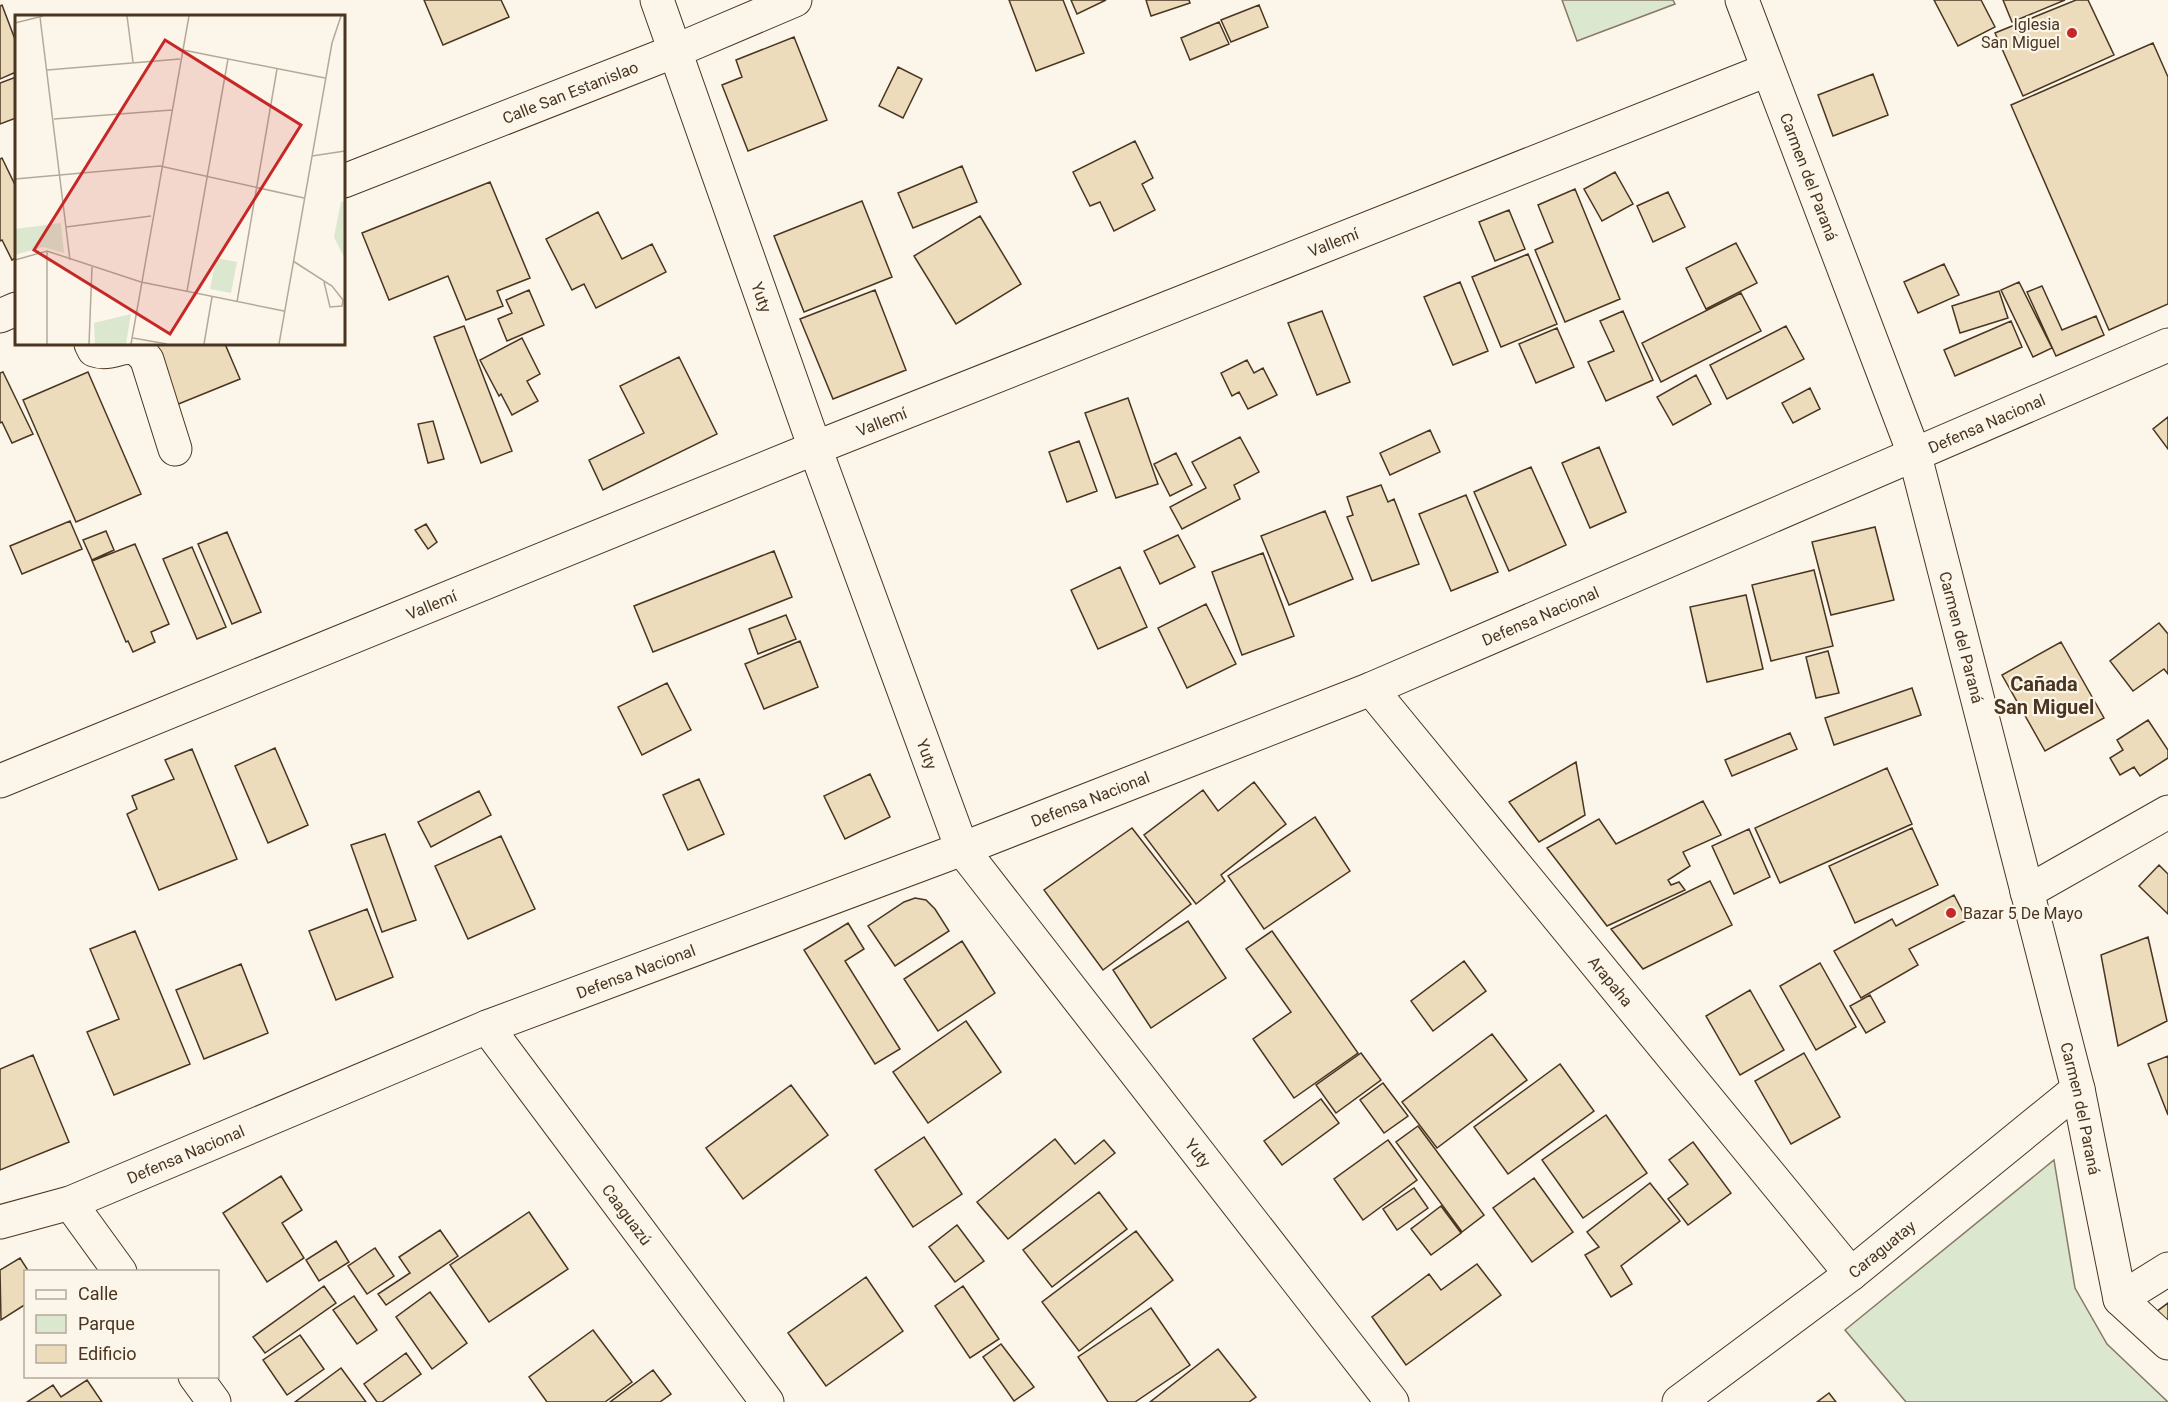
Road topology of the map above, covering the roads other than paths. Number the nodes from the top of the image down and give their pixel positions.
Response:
1 (657, 0) edge
2 (795, 0) edge
3 (1742, 0) edge
4 (675, 51) junction
5 (1767, 70) junction
6 (345, 181) edge
7 (15, 309) edge
8 (0, 316) edge
9 (92, 345) edge
10 (2168, 345) edge
11 (815, 448) junction
12 (175, 449) dead end
13 (1915, 456) junction
14 (1371, 688) junction
15 (0, 781) edge
16 (2168, 812) edge
17 (962, 849) junction
18 (2027, 892) junction
19 (487, 1026) junction
20 (2078, 1089) junction
21 (70, 1203) junction
22 (0, 1222) edge
23 (2168, 1269) edge
24 (119, 1270) edge
25 (1851, 1274) junction
26 (2120, 1299) junction
27 (2168, 1343) edge
28 (196, 1378) edge
29 (214, 1402) edge
30 (767, 1402) edge
31 (1392, 1402) edge
32 (1679, 1402) edge

1 - 4 street, Yuty
2 - 4 street, Calle San Estanislao
3 - 5 street, Carmen del Paraná
4 - 6 street, Calle San Estanislao
4 - 11 street, Yuty
5 - 11 street, Vallemí
5 - 13 street, Carmen del Paraná
7 - 8 street
9 - 12 street
10 - 13 street, Defensa Nacional
11 - 15 street, Vallemí
11 - 17 street, Yuty
13 - 14 street, Defensa Nacional
13 - 18 street, Carmen del Paraná
14 - 17 street, Defensa Nacional
14 - 25 street, Arapaha
16 - 18 street
17 - 19 street, Defensa Nacional
17 - 31 street, Yuty
18 - 20 street, Carmen del Paraná
19 - 21 street, Defensa Nacional
19 - 30 street, Caaguazú
20 - 25 street, Caraguatay
20 - 26 street, Carmen del Paraná
21 - 22 street, Defensa Nacional
21 - 24 street
23 - 26 street
25 - 32 street, Caraguatay
26 - 27 street
28 - 29 street

